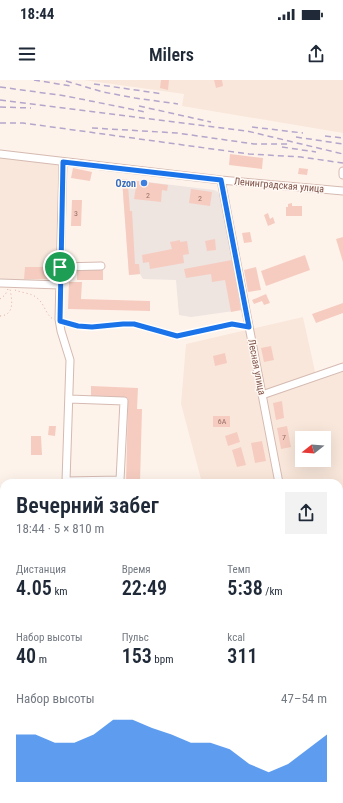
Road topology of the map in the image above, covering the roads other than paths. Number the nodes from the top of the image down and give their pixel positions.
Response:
1 (0, 154) edge
2 (63, 162) junction
3 (343, 171) edge
4 (343, 175) edge
5 (221, 180) junction
6 (343, 191) edge
7 (101, 266) dead end
8 (60, 267) junction
9 (0, 283) edge
10 (60, 284) junction
11 (343, 367) edge
12 (262, 395) junction
13 (69, 399) junction
14 (66, 479) edge
15 (120, 479) edge
16 (278, 479) edge

1 - 2 street, Ленинградская улица
2 - 5 street, Ленинградская улица
2 - 8 street
3 - 4 street
5 - 6 street, Ленинградская улица
5 - 12 street, Лесная улица
7 - 8 street
8 - 10 street
9 - 10 street
10 - 13 street
11 - 12 street
12 - 16 street, Лесная улица
13 - 14 street
13 - 15 street

